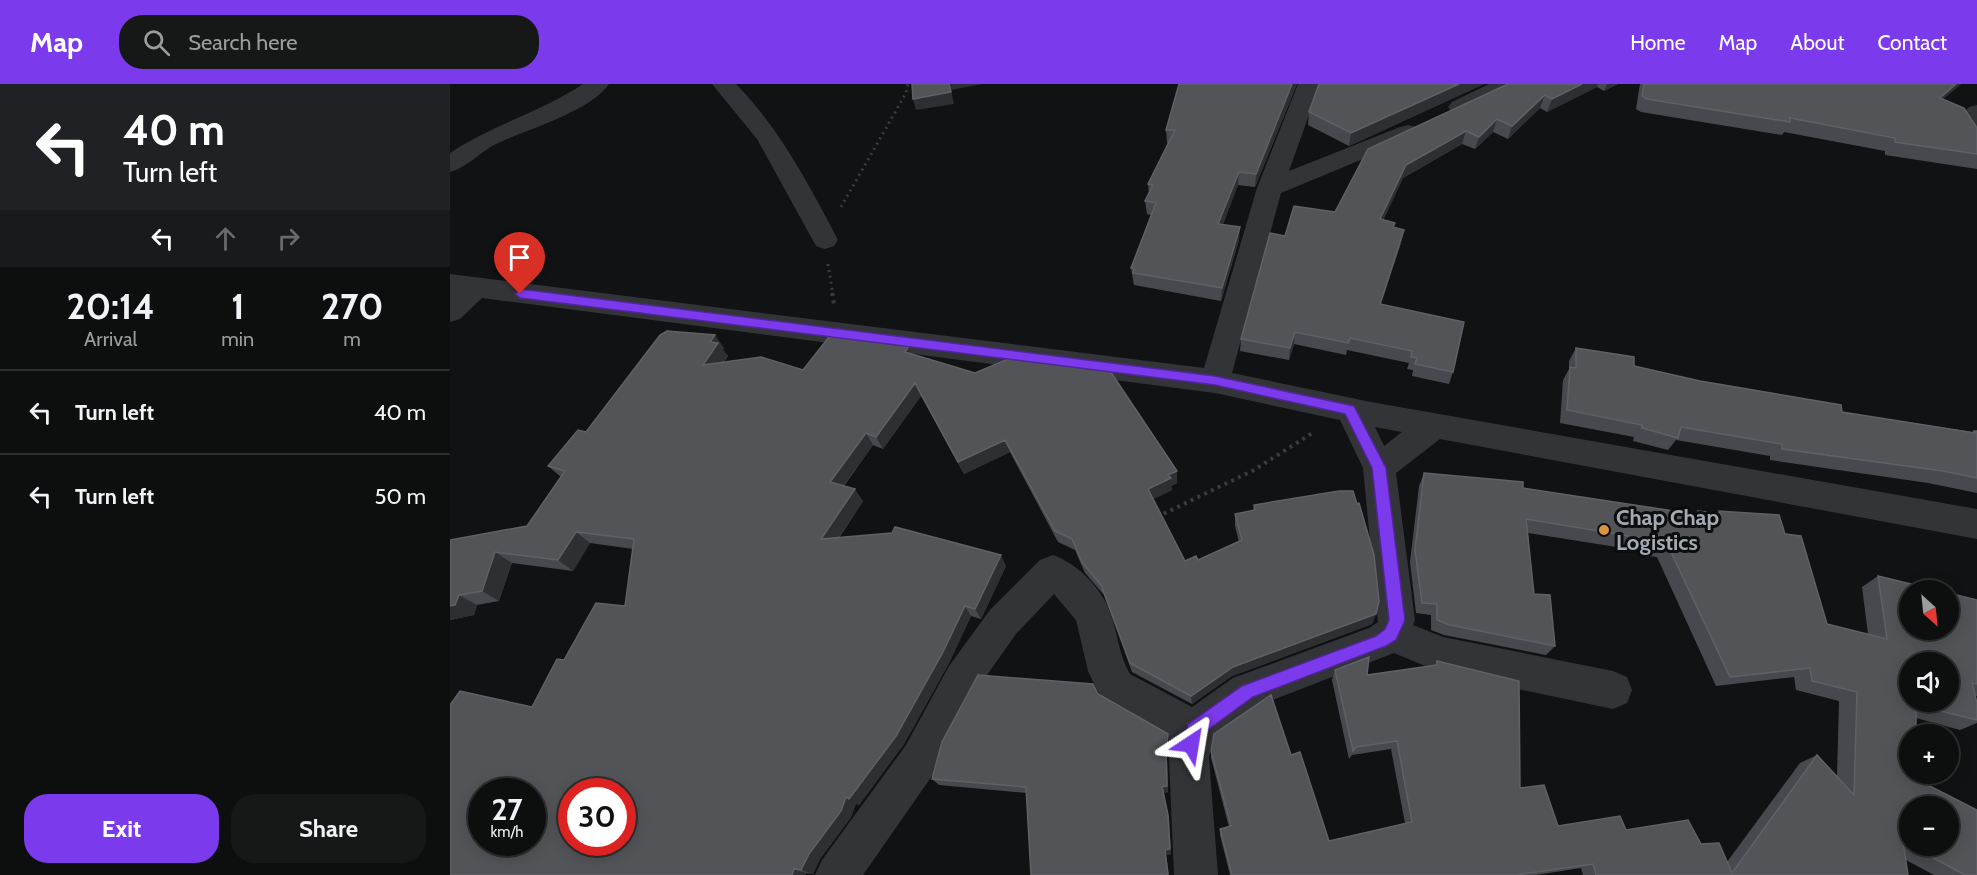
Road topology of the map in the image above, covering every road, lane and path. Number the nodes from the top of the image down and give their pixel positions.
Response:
1 (598, 84) edge
2 (723, 84) edge
3 (908, 84) edge
4 (1309, 84) edge
5 (1507, 84) edge
6 (1977, 112) edge
7 (1977, 135) edge
8 (450, 165) edge
9 (1270, 188) junction
10 (825, 240) junction
11 (462, 286) edge
12 (450, 312) edge
13 (838, 331) junction
14 (1215, 381) junction
15 (1350, 409) junction
16 (1435, 425) junction
17 (1379, 468) junction
18 (1154, 519) edge
19 (1977, 524) edge
20 (1391, 634) junction
21 (1612, 690) dead end
22 (1194, 730) junction
23 (837, 875) edge
24 (1196, 875) edge

1 - 8 street
2 - 10 street
3 - 10 path
4 - 9 street
5 - 9 street
6 - 7 street
9 - 14 street
10 - 13 path
11 - 12 street
11 - 13 street
13 - 14 street
14 - 15 street
15 - 16 street
15 - 17 street
15 - 18 path
16 - 17 street
16 - 19 street
17 - 20 street
20 - 21 street
20 - 22 street
22 - 23 street
22 - 24 street

